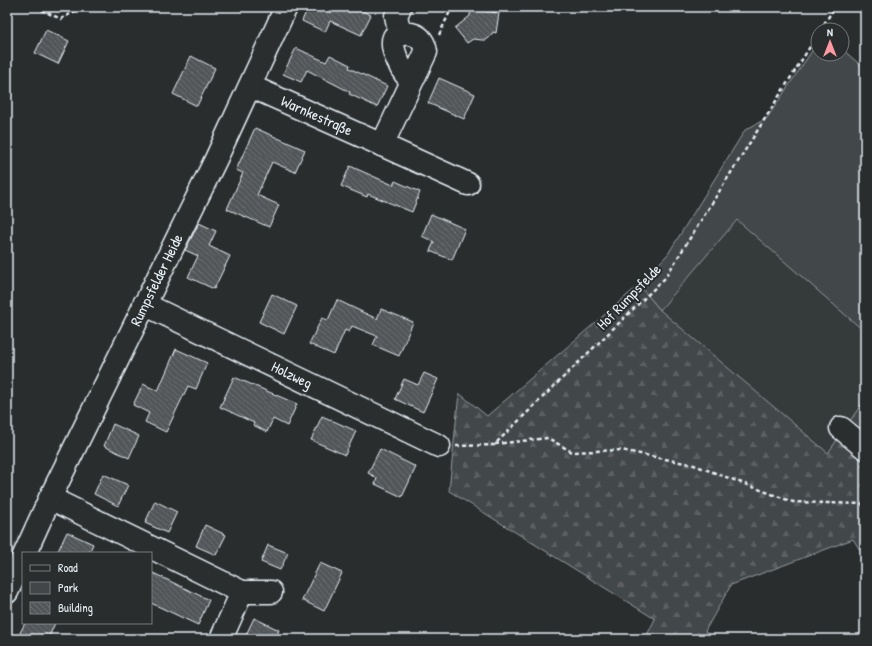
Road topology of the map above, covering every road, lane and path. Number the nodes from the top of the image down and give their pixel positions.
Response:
1 (35, 7) edge
2 (82, 7) edge
3 (286, 7) edge
4 (400, 7) edge
5 (452, 7) edge
6 (835, 7) edge
7 (825, 22) edge
8 (400, 34) junction
9 (810, 47) edge
10 (426, 52) junction
11 (412, 80) junction
12 (250, 86) junction
13 (382, 145) junction
14 (468, 184) dead end
15 (144, 304) junction
16 (842, 428) dead end
17 (494, 444) junction
18 (439, 446) joint
19 (865, 448) edge
20 (50, 498) junction
21 (865, 502) edge
22 (25, 552) edge
23 (22, 558) edge
24 (7, 592) edge
25 (242, 592) junction
26 (271, 592) dead end
27 (220, 639) edge

1 - 2 path
3 - 12 street, Rumpsfelder Heide
4 - 8 street
5 - 10 path
6 - 7 path
8 - 10 street
8 - 11 street
9 - 17 path, Hof Rumpsfelde
10 - 11 street
11 - 13 street
12 - 13 street, Warnkestraße
12 - 15 street, Rumpsfelder Heide
13 - 14 street, Warnkestraße
15 - 18 street, Holzweg
15 - 20 street, Rumpsfelder Heide
16 - 19 street
17 - 18 path
17 - 21 path
20 - 22 street, Rumpsfelder Heide
20 - 25 street
23 - 24 street
25 - 26 street
25 - 27 street

